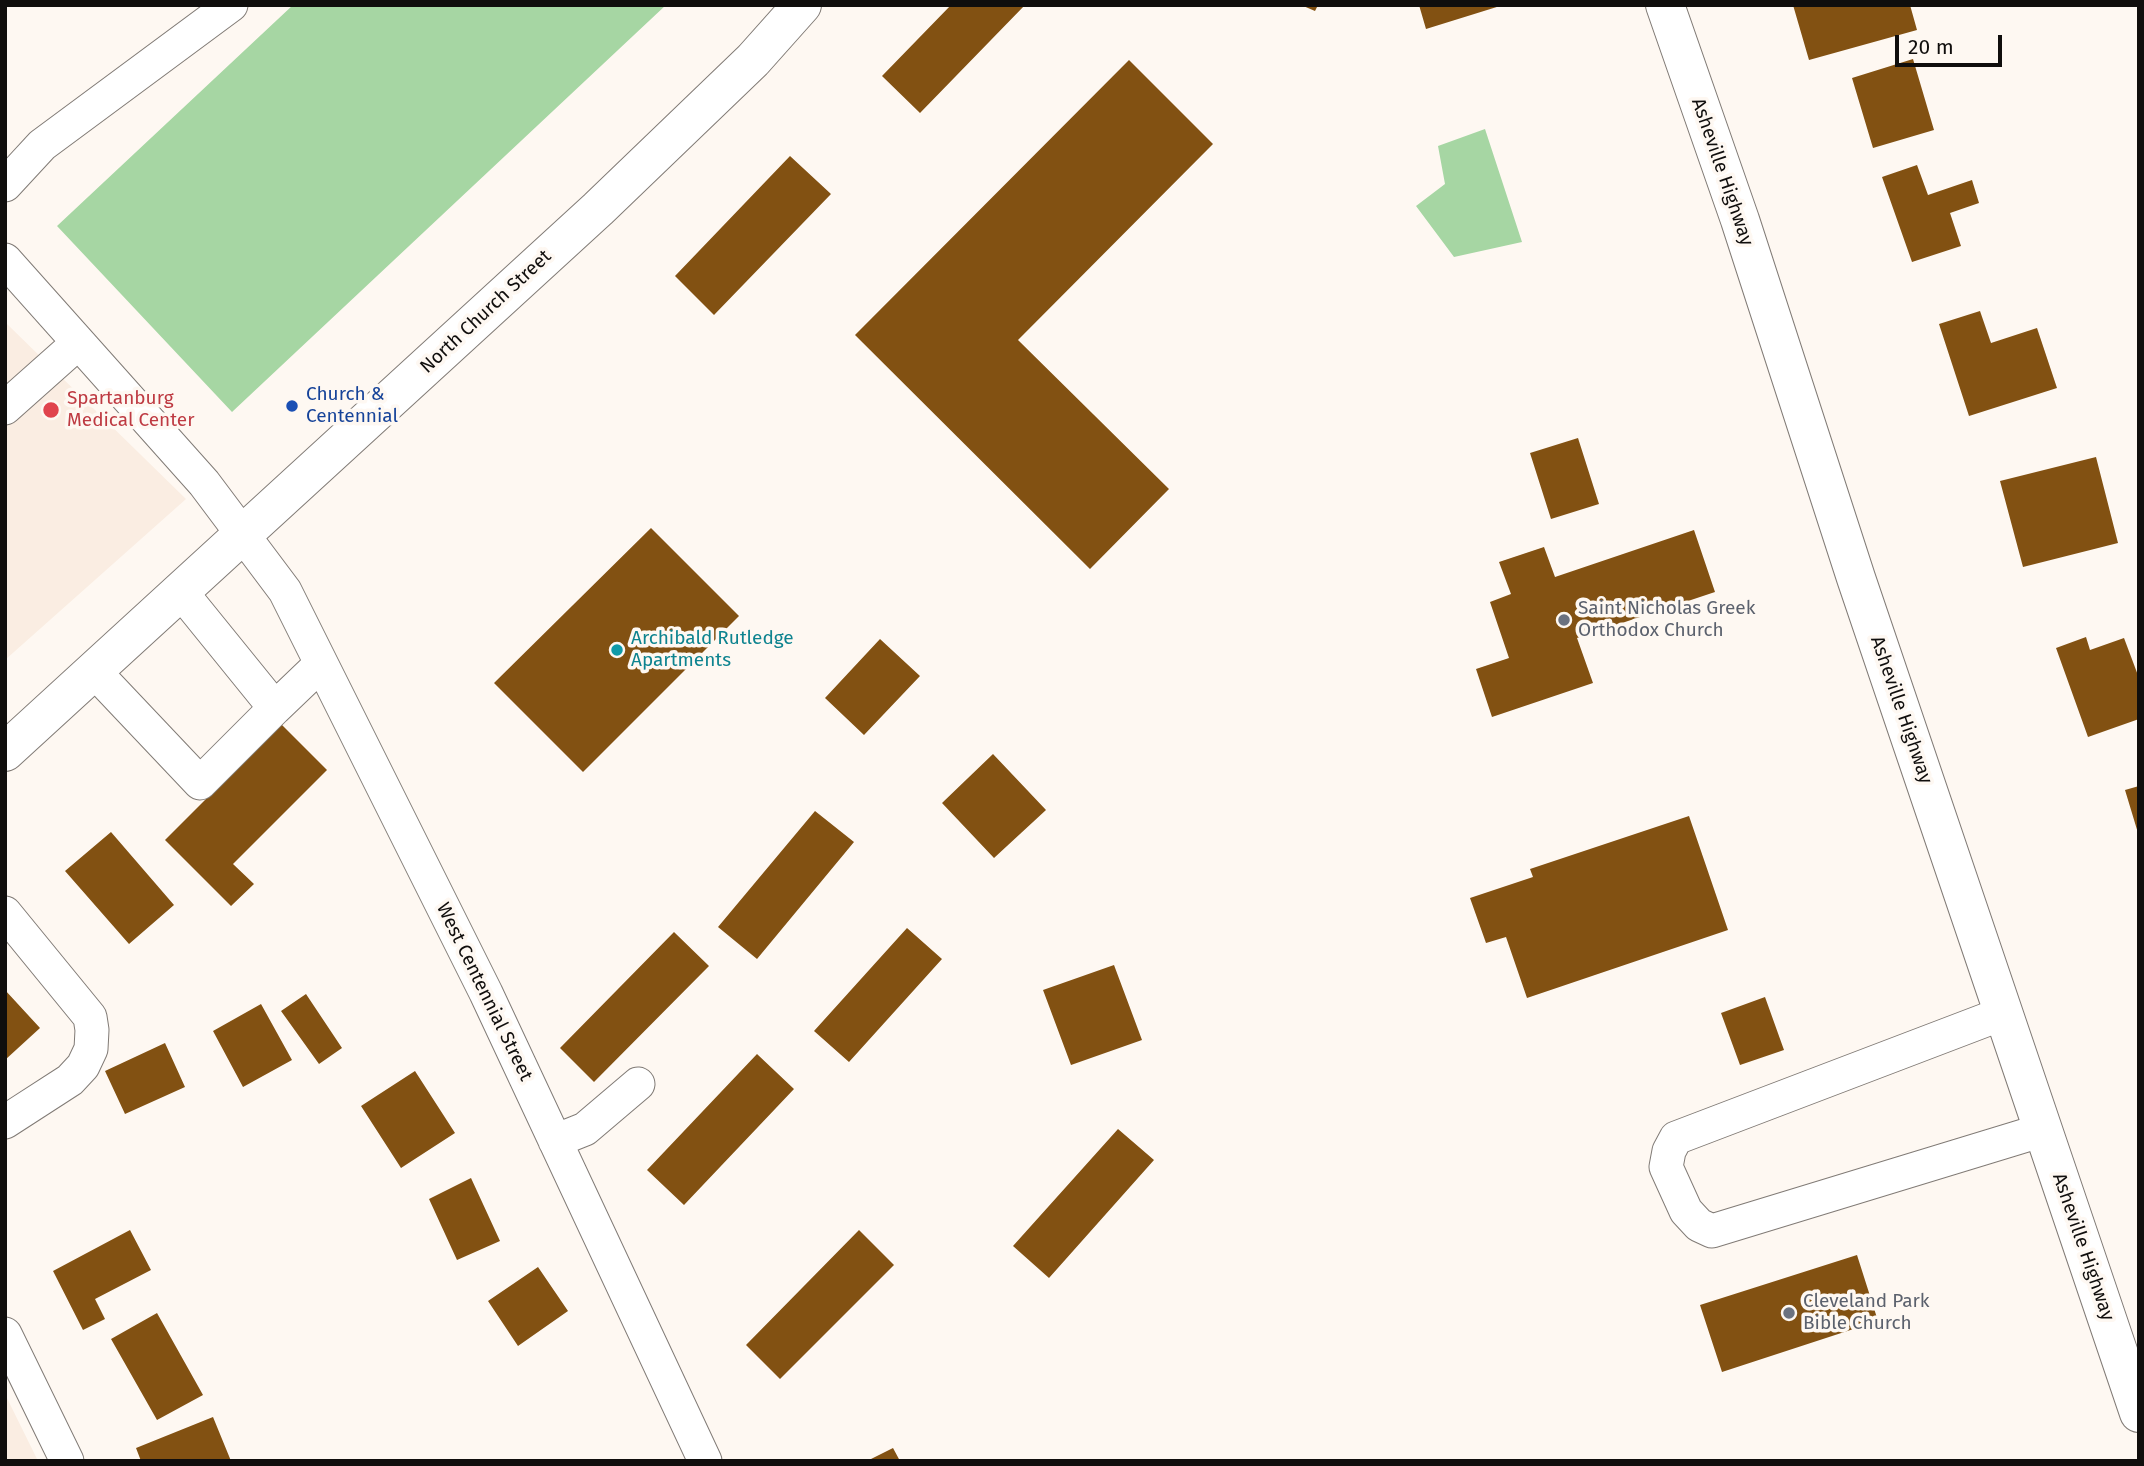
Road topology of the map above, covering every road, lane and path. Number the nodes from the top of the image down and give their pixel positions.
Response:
1 (232, 5) edge
2 (802, 5) edge
3 (1665, 5) edge
4 (5, 185) edge
5 (5, 260) edge
6 (78, 343) junction
7 (5, 408) edge
8 (243, 535) junction
9 (181, 592) junction
10 (321, 664) junction
11 (94, 671) junction
12 (275, 708) junction
13 (5, 752) edge
14 (5, 913) edge
15 (2004, 1013) junction
16 (638, 1084) dead end
17 (5, 1122) edge
18 (2043, 1130) junction
19 (555, 1142) junction
20 (5, 1334) edge
21 (2139, 1413) edge
22 (67, 1461) edge
23 (705, 1461) edge

1 - 4 street
2 - 8 main road, North Church Street
3 - 15 main road, Asheville Highway
5 - 6 street, West Centennial Street
6 - 7 street
6 - 8 street, West Centennial Street
8 - 9 main road, North Church Street
8 - 10 street, West Centennial Street
9 - 11 main road, North Church Street
9 - 12 street
10 - 12 street
10 - 19 street, West Centennial Street
11 - 12 street
11 - 13 main road, North Church Street
14 - 17 street
15 - 18 main road, Asheville Highway
15 - 18 street
16 - 19 street
18 - 21 main road, Asheville Highway
19 - 23 street, West Centennial Street
20 - 22 street

